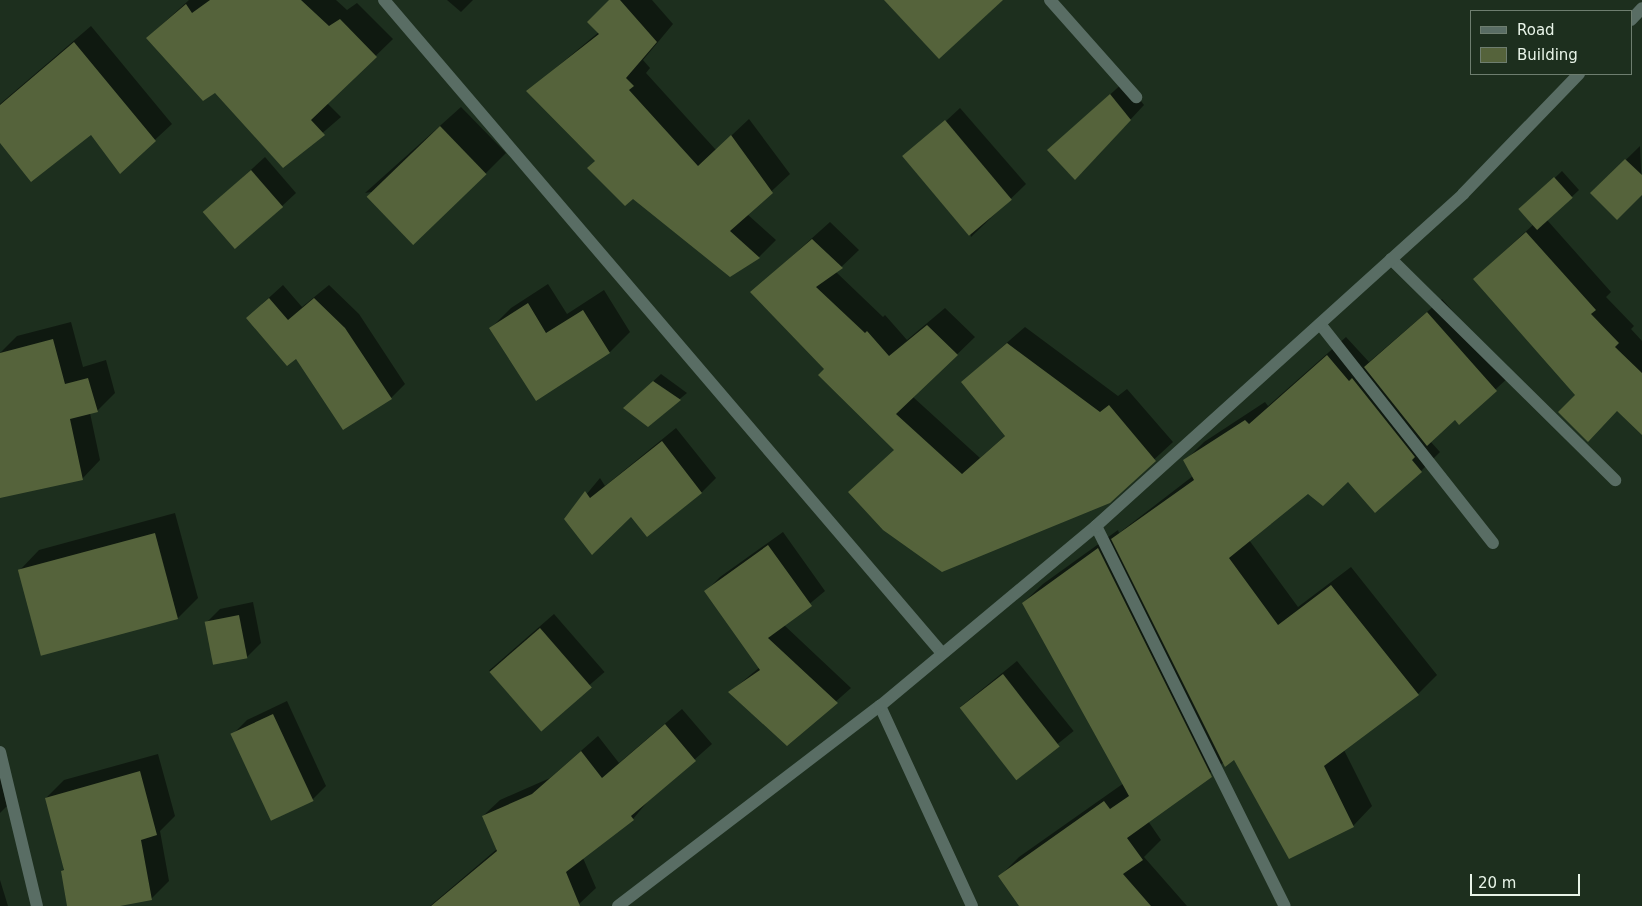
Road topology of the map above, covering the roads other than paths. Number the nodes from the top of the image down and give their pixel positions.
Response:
1 (384, 0) edge
2 (1050, 0) edge
3 (1642, 8) edge
4 (1632, 19) edge
5 (1577, 75) edge
6 (1136, 97) dead end
7 (1391, 259) junction
8 (1320, 324) junction
9 (1615, 480) dead end
10 (1096, 526) junction
11 (1493, 543) dead end
12 (941, 652) junction
13 (880, 706) junction
14 (0, 752) edge
15 (37, 906) edge
16 (618, 906) edge
17 (972, 906) edge
18 (1285, 906) edge

1 - 12 street
2 - 6 street
3 - 4 street
5 - 7 street
7 - 8 street
7 - 9 street
8 - 10 street
8 - 11 street
10 - 12 street
10 - 18 street
12 - 13 street
13 - 16 street
13 - 17 street
14 - 15 street

